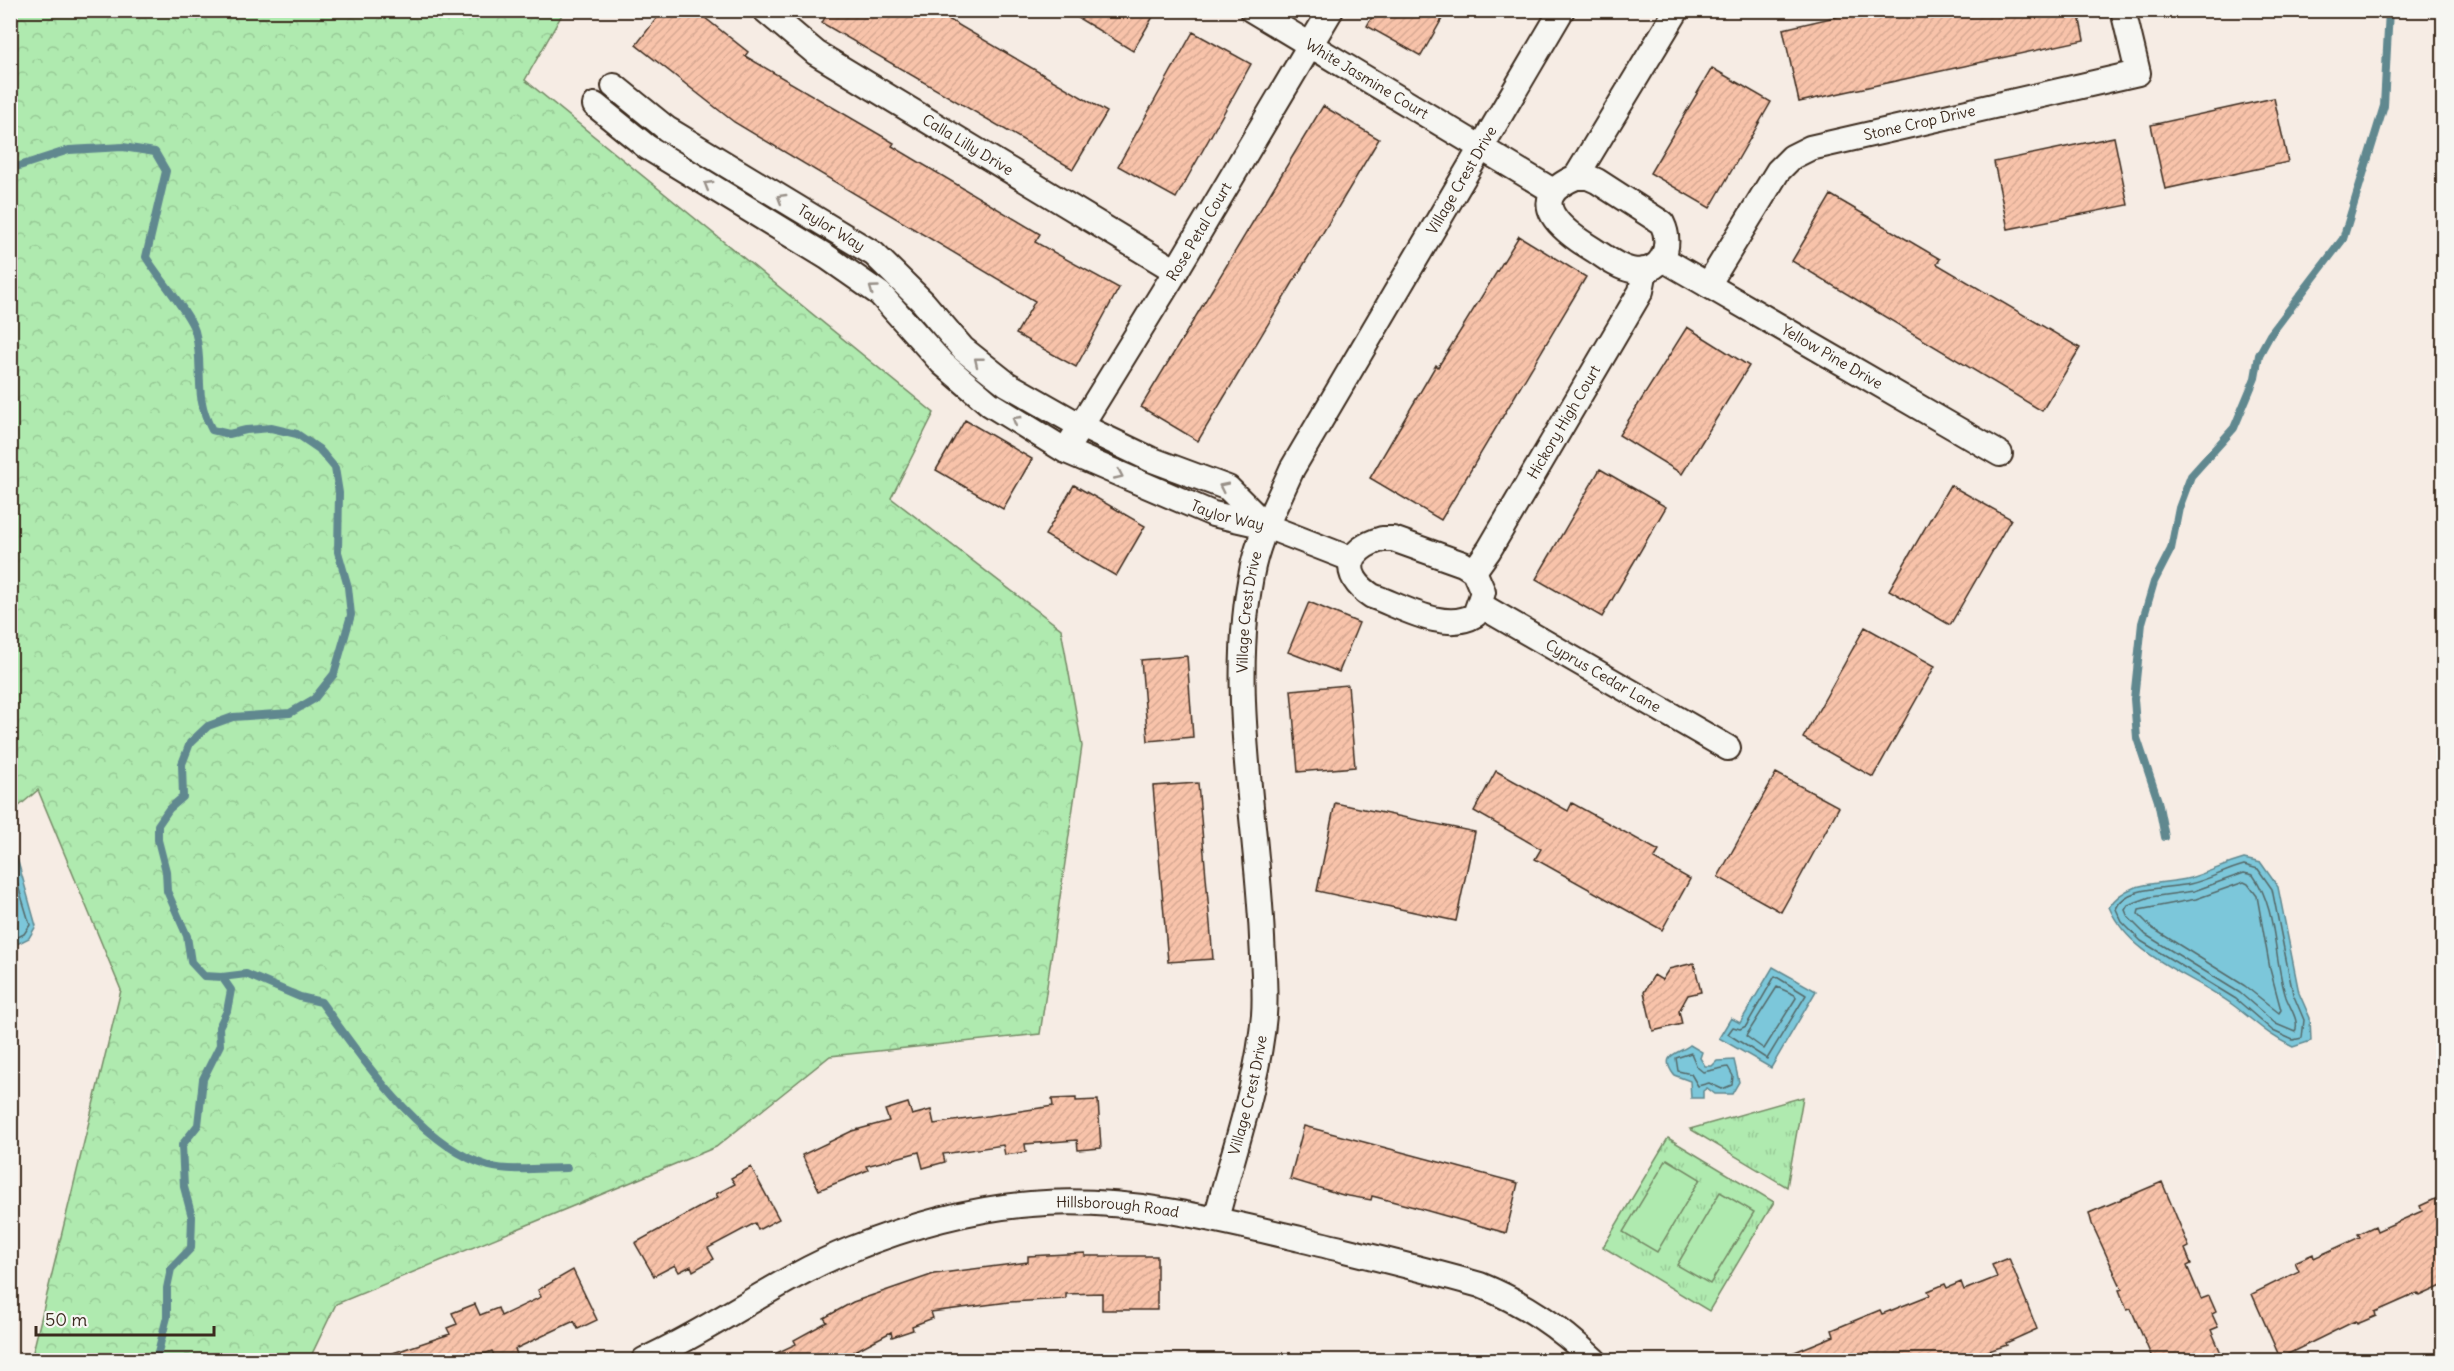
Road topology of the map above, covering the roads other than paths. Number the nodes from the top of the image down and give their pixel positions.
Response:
1 (1252, 10) edge
2 (1331, 10) edge
3 (1562, 10) edge
4 (1677, 10) edge
5 (2123, 10) edge
6 (769, 12) edge
7 (1310, 46) junction
8 (614, 86) dead end
9 (595, 105) dead end
10 (1481, 149) junction
11 (1576, 177) junction
12 (1553, 191) junction
13 (1654, 265) junction
14 (1176, 271) junction
15 (1708, 285) junction
16 (1080, 426) junction
17 (1066, 451) junction
18 (2000, 454) dead end
19 (1266, 525) junction
20 (1351, 559) junction
21 (1474, 571) junction
22 (1480, 605) junction
23 (1728, 748) dead end
24 (1216, 1219) junction
25 (653, 1359) edge
26 (1594, 1360) edge

1 - 7 street, White Jasmine Court
2 - 7 street, Rose Petal Court
3 - 10 street, Village Crest Drive
4 - 11 street
5 - 15 street, Stone Crop Drive
6 - 14 street, Calla Lilly Drive
7 - 10 street, White Jasmine Court
7 - 14 street, Rose Petal Court
16 -> 8 street, Taylor Way
17 -> 9 street, Taylor Way
10 - 12 street
10 - 19 street, Village Crest Drive
11 - 12 street
11 - 13 street
12 - 13 street, Yellow Pine Drive
13 - 15 street, Yellow Pine Drive
13 - 21 street, Hickory High Court
14 - 16 street, Rose Petal Court
15 - 18 street, Yellow Pine Drive
16 - 17 street, Rose Petal Court
19 -> 16 street, Taylor Way
17 -> 19 street, Taylor Way
19 - 20 street
19 - 24 street, Village Crest Drive
20 - 21 street
20 - 22 street
21 - 22 street
22 - 23 street, Cyprus Cedar Lane
24 - 25 street, Hillsborough Road
24 - 26 street, Hillsborough Road

